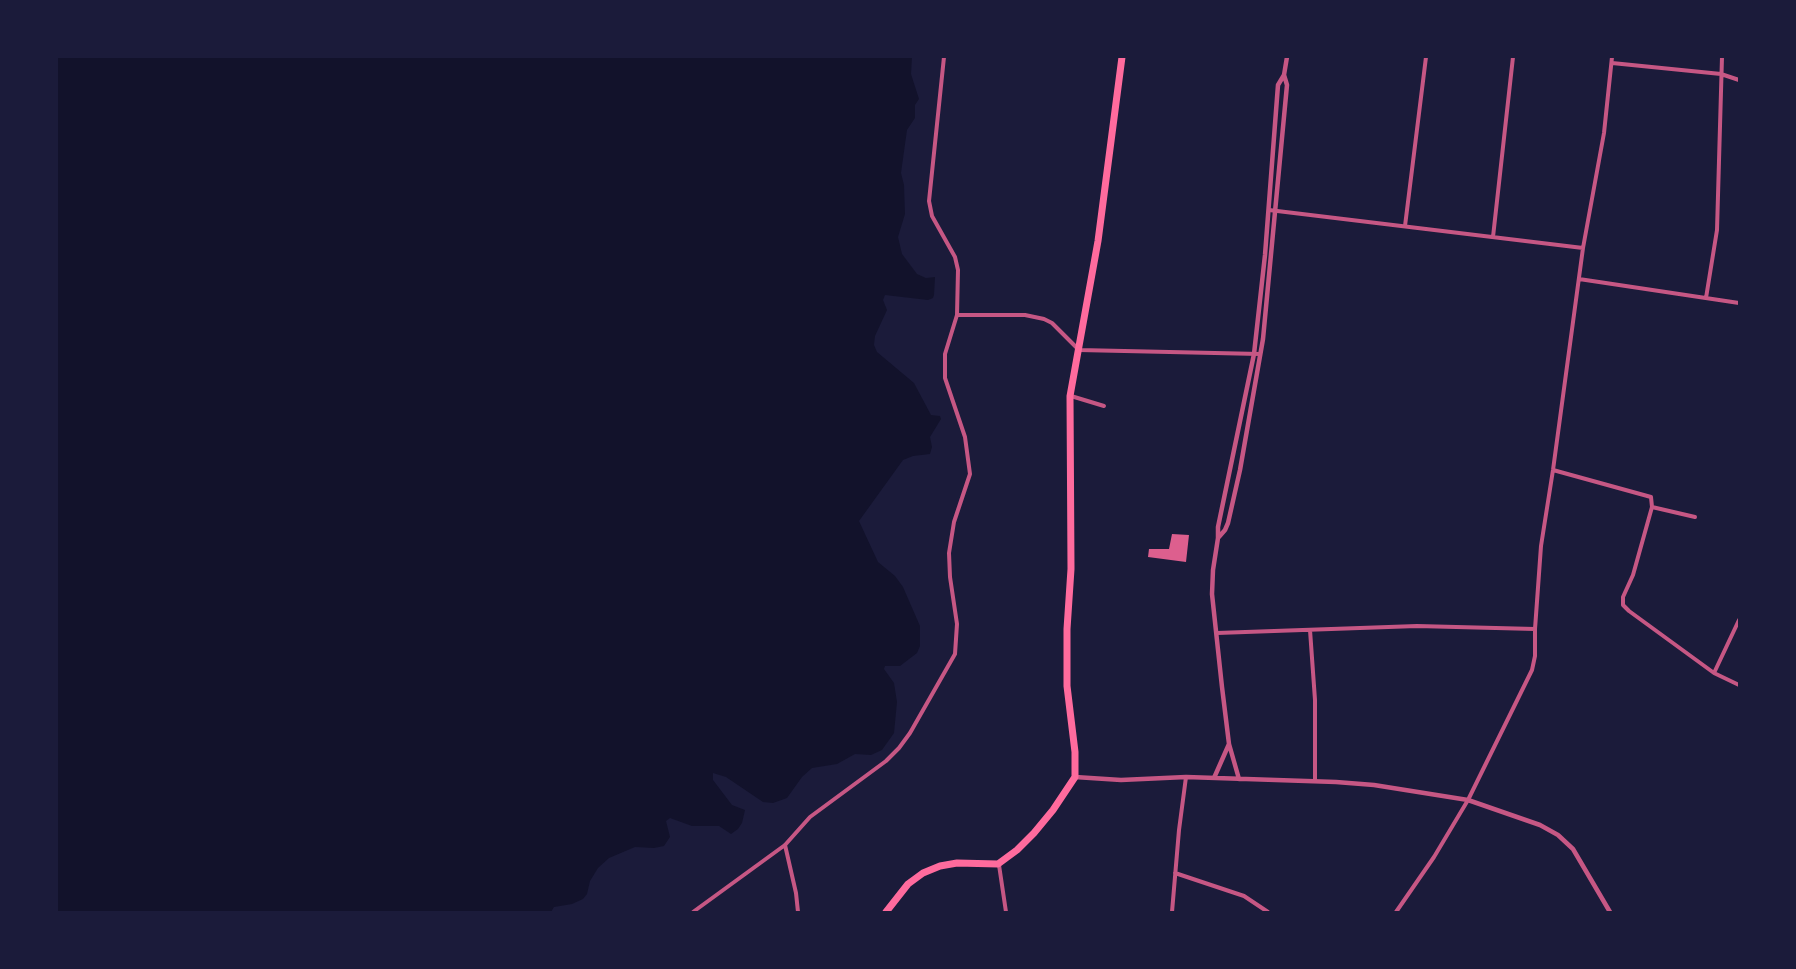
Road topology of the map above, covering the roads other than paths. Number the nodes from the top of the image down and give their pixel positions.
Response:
1 (944, 57) edge
2 (1122, 57) edge
3 (1287, 57) edge
4 (1426, 57) edge
5 (1512, 57) edge
6 (1612, 57) edge
7 (1722, 57) edge
8 (1612, 63) junction
9 (1721, 74) junction
10 (1284, 75) junction
11 (1739, 80) edge
12 (1275, 126) junction
13 (1283, 126) junction
14 (1271, 176) junction
15 (1278, 176) junction
16 (1269, 210) junction
17 (1276, 211) junction
18 (1405, 226) junction
19 (1493, 237) junction
20 (1583, 248) junction
21 (1579, 279) junction
22 (1706, 298) junction
23 (1739, 303) edge
24 (957, 315) junction
25 (1079, 350) junction
26 (1254, 354) junction
27 (1260, 354) junction
28 (1070, 396) junction
29 (1104, 406) dead end
30 (1232, 468) junction
31 (1240, 470) junction
32 (1553, 470) junction
33 (1652, 507) junction
34 (1695, 517) dead end
35 (1218, 538) junction
36 (1739, 620) edge
37 (1534, 629) junction
38 (1310, 630) junction
39 (1217, 633) junction
40 (1714, 673) junction
41 (1739, 685) edge
42 (1229, 744) junction
43 (1075, 777) junction
44 (1186, 777) junction
45 (1214, 778) junction
46 (1239, 779) junction
47 (1315, 781) junction
48 (1468, 801) junction
49 (785, 845) junction
50 (998, 864) junction
51 (1175, 873) junction
52 (693, 912) edge
53 (798, 912) edge
54 (886, 912) edge
55 (1006, 912) edge
56 (1172, 912) edge
57 (1268, 912) edge
58 (1396, 912) edge
59 (1610, 912) edge

1 - 24 street
2 - 25 highway
3 - 10 street
4 - 18 street
5 - 19 street
6 - 8 street
7 - 9 street
8 - 9 street
8 - 20 street
9 - 11 street
9 - 22 street
10 - 12 street
10 - 13 street
12 - 13 street
12 - 14 street
13 - 15 street
14 - 15 street
14 - 16 street
15 - 17 street
16 - 17 street
16 - 26 street
17 - 18 street
17 - 27 street
18 - 19 street
19 - 20 street
20 - 21 street
21 - 22 street
21 - 32 street
22 - 23 street
24 - 25 street
24 - 49 street
25 - 26 street
25 - 28 highway
26 - 27 street
26 - 30 street
27 - 31 street
28 - 29 street
28 - 43 highway
30 - 31 street
30 - 35 street
31 - 35 street
32 - 33 street
32 - 37 street
33 - 34 street
33 - 40 street
35 - 39 street
36 - 40 street
37 - 38 street
37 - 48 street
38 - 39 street
38 - 47 street
39 - 42 street
40 - 41 street
42 - 45 street
42 - 46 street
43 - 44 street
43 - 50 highway
44 - 45 street
44 - 51 street
45 - 46 street
46 - 47 street
47 - 48 street
48 - 58 street
48 - 59 street
49 - 52 street
49 - 53 street
50 - 54 highway
50 - 55 street
51 - 56 street
51 - 57 street

